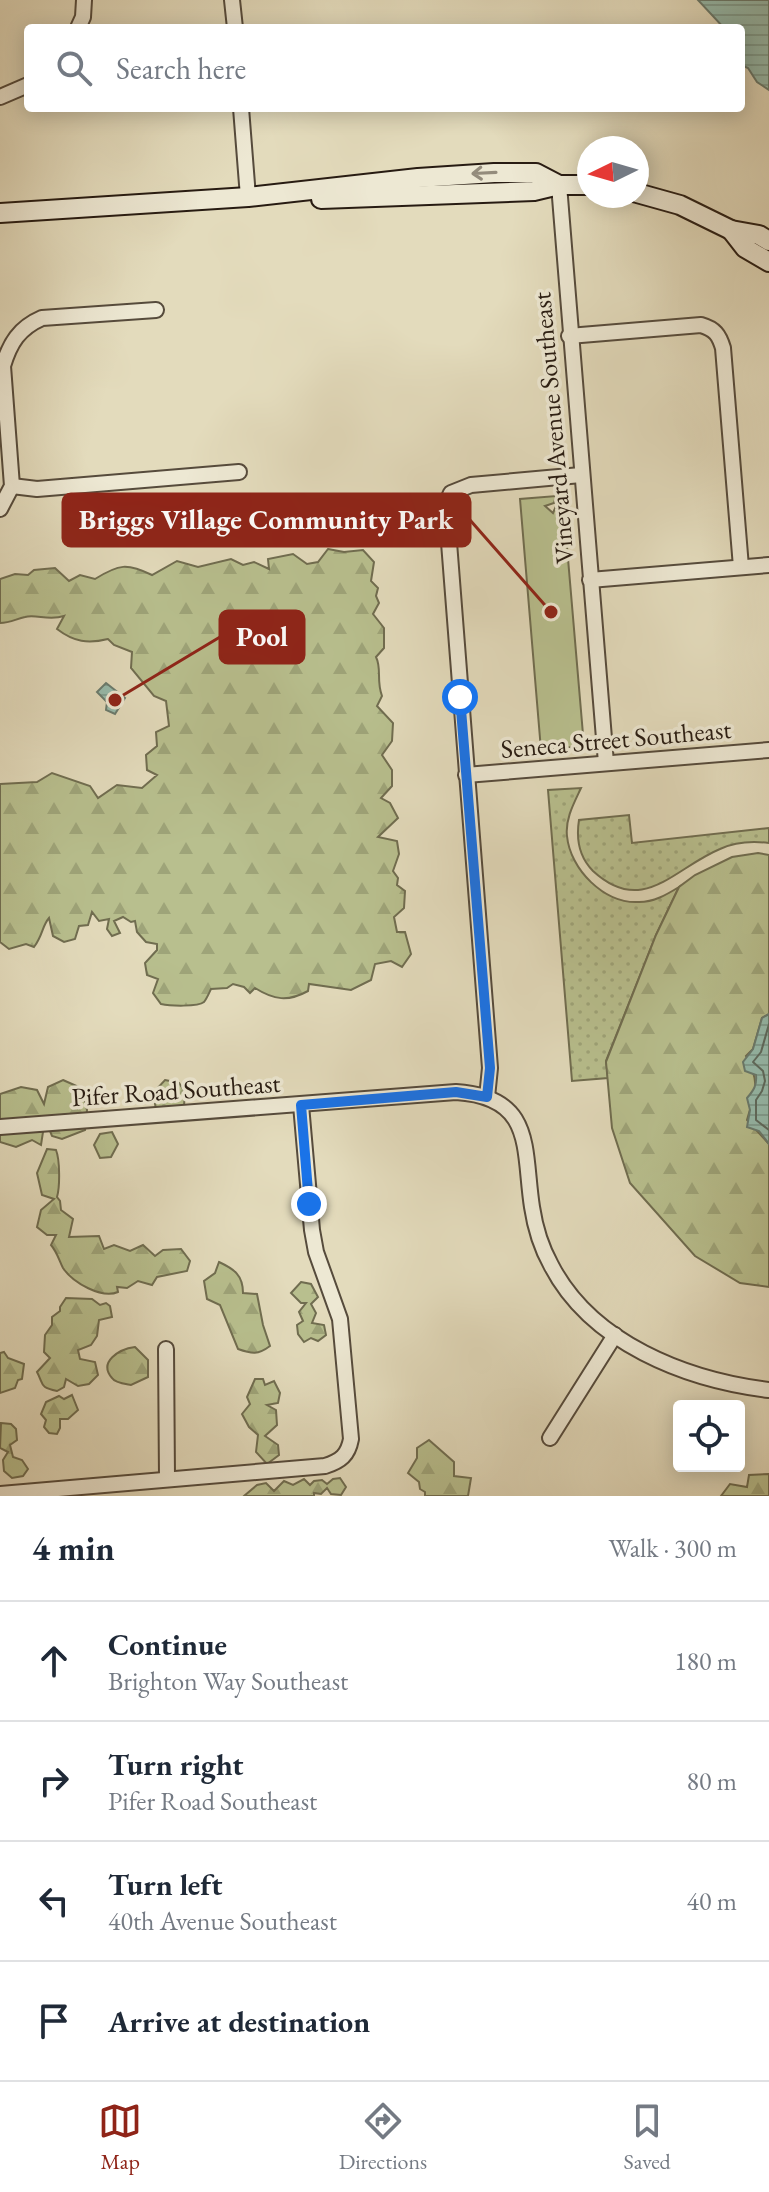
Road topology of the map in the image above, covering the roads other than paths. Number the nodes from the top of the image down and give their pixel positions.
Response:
1 (84, 0) edge
2 (232, 0) edge
3 (80, 24) edge
4 (235, 24) edge
5 (24, 87) edge
6 (0, 97) edge
7 (241, 112) edge
8 (559, 185) junction
9 (577, 185) edge
10 (649, 196) edge
11 (248, 197) junction
12 (0, 213) edge
13 (731, 230) junction
14 (769, 241) edge
15 (769, 262) edge
16 (156, 310) dead end
17 (569, 336) junction
18 (239, 472) dead end
19 (581, 475) junction
20 (12, 486) junction
21 (0, 509) edge
22 (769, 565) edge
23 (741, 567) junction
24 (590, 580) junction
25 (769, 750) edge
26 (606, 763) junction
27 (466, 775) junction
28 (487, 1097) junction
29 (301, 1105) junction
30 (0, 1127) edge
31 (615, 1335) junction
32 (166, 1349) dead end
33 (769, 1390) edge
34 (550, 1438) dead end
35 (167, 1478) junction
36 (0, 1494) edge

1 - 3 street
2 - 4 street
5 - 6 street
7 - 11 street
8 - 9 main road
8 - 11 main road
8 - 17 street, Vineyard Avenue Southeast
10 - 13 main road
11 - 12 main road
13 - 14 main road
13 - 15 main road
16 - 20 street
17 - 19 street, Vineyard Avenue Southeast
17 - 23 street
18 - 20 street
19 - 24 street, Vineyard Avenue Southeast
19 - 27 street
20 - 21 street
22 - 23 street
23 - 24 street
24 - 26 street, Vineyard Avenue Southeast
25 - 26 street, Seneca Street Southeast
26 - 27 street, Seneca Street Southeast
27 - 28 street
28 - 29 street, Pifer Road Southeast
28 - 31 street
29 - 30 street, Pifer Road Southeast
29 - 35 street
31 - 33 street
31 - 34 street
32 - 35 street
35 - 36 street

